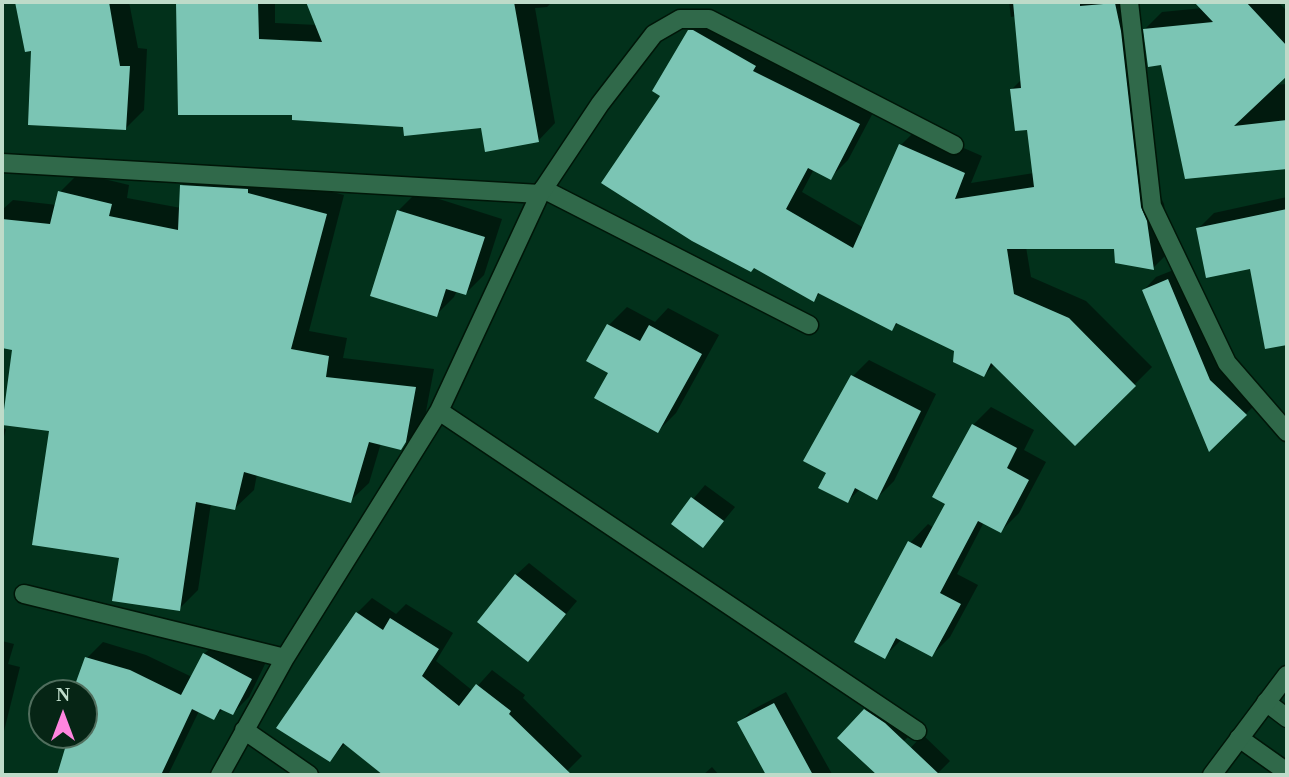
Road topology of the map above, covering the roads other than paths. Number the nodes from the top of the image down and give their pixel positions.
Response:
1 (1129, 2) edge
2 (954, 145) dead end
3 (2, 163) edge
4 (542, 192) junction
5 (809, 325) dead end
6 (439, 411) junction
7 (1287, 432) edge
8 (24, 594) dead end
9 (285, 658) junction
10 (1287, 675) edge
11 (1266, 702) junction
12 (1287, 718) edge
13 (244, 730) junction
14 (917, 731) dead end
15 (1239, 738) junction
16 (1287, 772) edge
17 (220, 775) edge
18 (309, 775) edge
19 (1212, 775) edge

1 - 7 street
2 - 4 street
3 - 4 street
4 - 5 street
4 - 6 street
6 - 9 street
6 - 14 street
8 - 9 street
9 - 13 street
10 - 11 street
11 - 12 street
11 - 15 street
13 - 17 street
13 - 18 street
15 - 16 street
15 - 19 street

